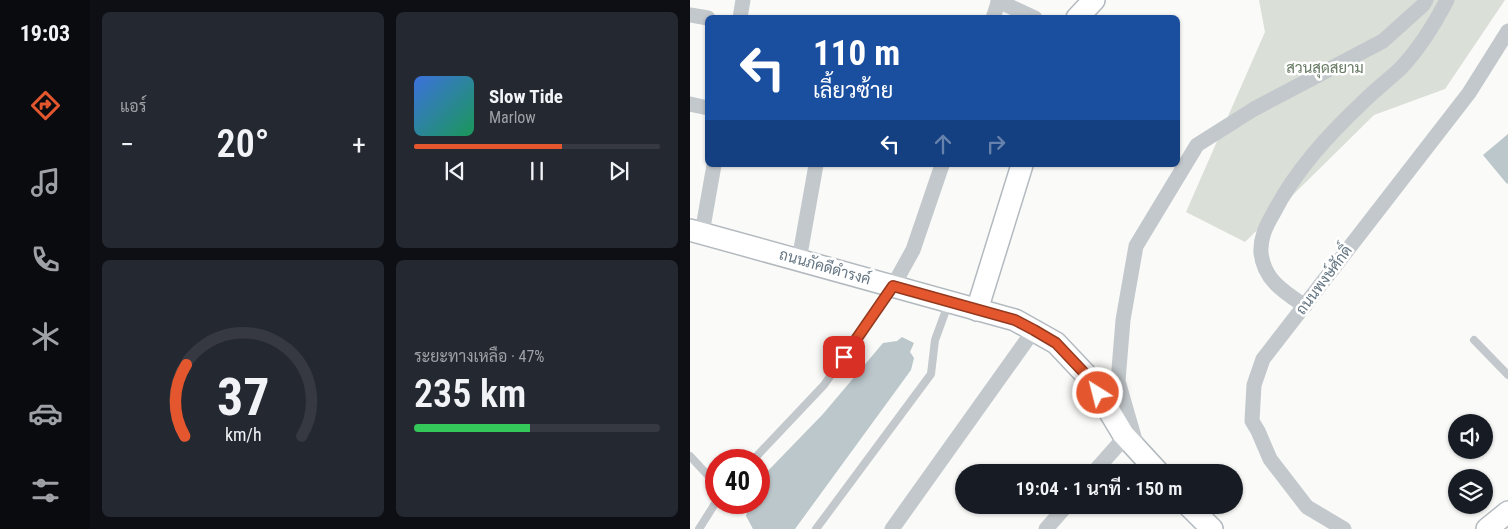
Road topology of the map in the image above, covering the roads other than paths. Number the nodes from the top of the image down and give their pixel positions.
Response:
1 (743, 0) edge
2 (998, 0) edge
3 (1094, 0) edge
4 (1426, 0) edge
5 (1447, 0) edge
6 (690, 15) edge
7 (740, 15) edge
8 (993, 15) edge
9 (1029, 15) edge
10 (1080, 15) edge
11 (705, 18) edge
12 (1508, 31) edge
13 (690, 104) edge
14 (705, 107) edge
15 (713, 167) edge
16 (816, 167) edge
17 (941, 167) edge
18 (1021, 167) edge
19 (696, 232) edge
20 (799, 260) junction
21 (893, 286) junction
22 (949, 302) junction
23 (1305, 306) junction
24 (977, 310) junction
25 (1034, 330) junction
26 (1474, 340) dead end
27 (1508, 375) edge
28 (1132, 444) junction
29 (763, 449) edge
30 (690, 456) edge
31 (1105, 464) edge
32 (1151, 464) edge
33 (705, 472) edge
34 (1508, 512) edge
35 (708, 514) edge
36 (1059, 514) edge
37 (1197, 514) edge
38 (699, 529) edge
39 (816, 529) edge
40 (892, 529) edge
41 (1046, 529) edge
42 (1212, 529) edge
43 (1344, 529) edge
44 (1487, 529) edge

1 - 7 street
2 - 8 street
2 - 9 street
3 - 10 street
4 - 28 street
5 - 23 street
6 - 11 street
12 - 23 street, ถนนพงษ์ศักดิ์
13 - 14 street
15 - 19 street
16 - 20 street
17 - 21 street
18 - 24 street
19 - 20 street, ถนนภัคดีดำรงค์
20 - 21 street, ถนนภัคดีดำรงค์
21 - 22 street, ถนนภัคดีดำรงค์
21 - 29 lane
22 - 24 street, ถนนภัคดีดำรงค์
22 - 39 lane
23 - 43 street, ถนนพงษ์ศักดิ์
24 - 25 street, ถนนภัคดีดำรงค์
25 - 28 street, ถนนภัคดีดำรงค์
25 - 40 street
26 - 27 lane
28 - 31 street
28 - 32 street, ถนนภัคดีดำรงค์
30 - 33 lane
34 - 44 street
35 - 38 lane
36 - 41 street
37 - 42 street

